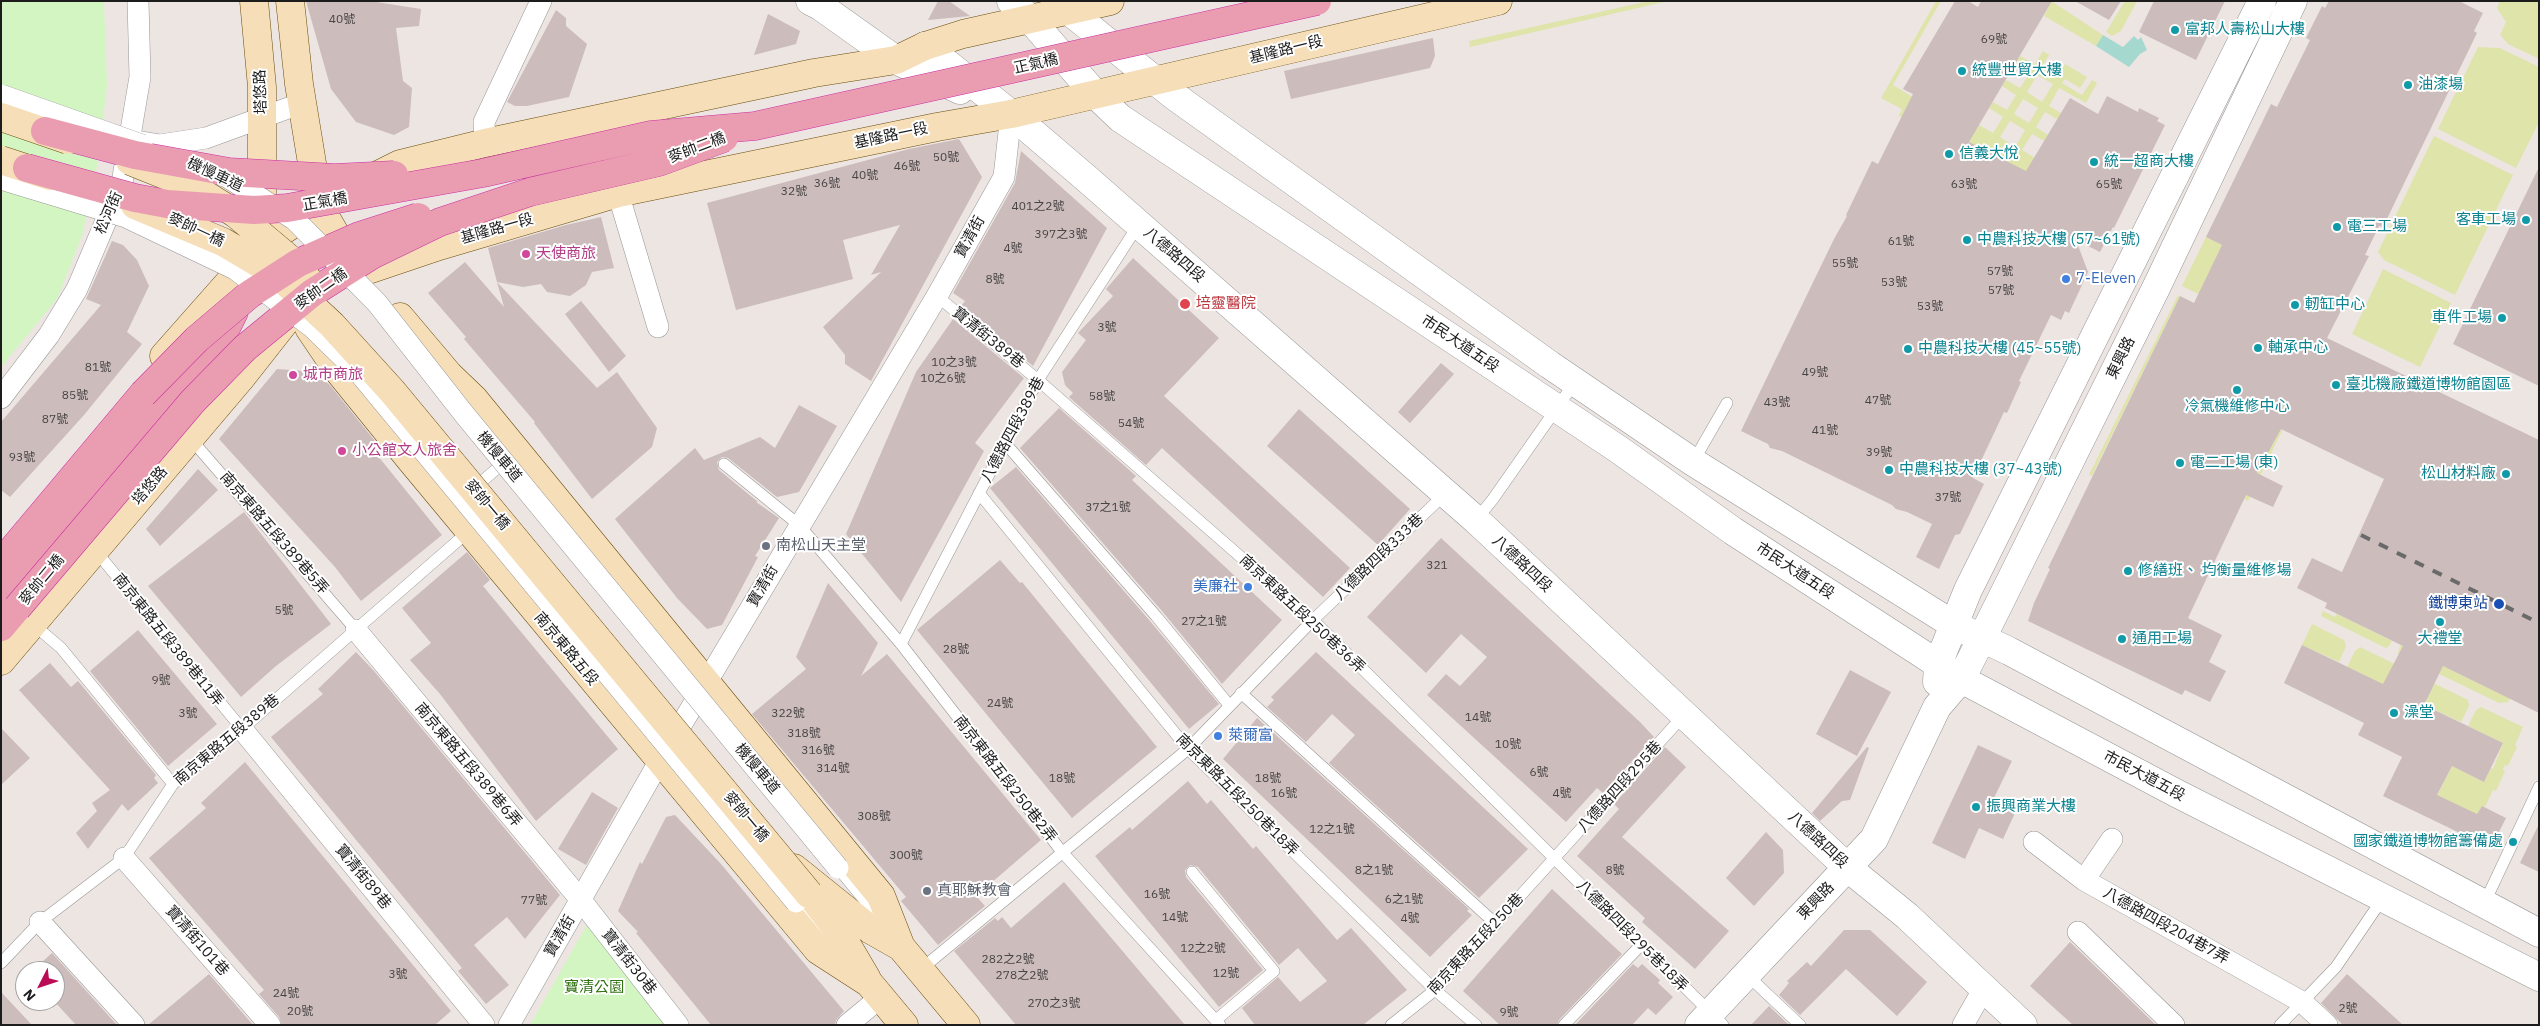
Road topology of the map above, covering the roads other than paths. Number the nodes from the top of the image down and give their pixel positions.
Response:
1 (138, 1) edge
2 (254, 1) edge
3 (290, 1) edge
4 (542, 1) edge
5 (810, 1) edge
6 (1110, 1) edge
7 (1315, 1) edge
8 (1498, 1) edge
9 (2262, 1) edge
10 (2293, 1) edge
11 (1062, 6) edge
12 (1020, 10) edge
13 (1417, 10) edge
14 (925, 46) junction
15 (896, 60) junction
16 (1156, 81) junction
17 (1095, 94) junction
18 (1, 95) edge
19 (302, 103) junction
20 (1011, 114) junction
21 (1, 117) edge
22 (262, 118) junction
23 (755, 126) junction
24 (44, 131) joint
25 (700, 138) junction
26 (130, 140) junction
27 (486, 143) junction
28 (1, 160) edge
29 (27, 168) joint
30 (1, 178) edge
31 (618, 193) junction
32 (319, 206) junction
33 (1138, 224) junction
34 (262, 244) junction
35 (362, 270) junction
36 (937, 296) junction
37 (296, 308) junction
38 (658, 326) dead end
39 (1038, 380) junction
40 (1575, 382) junction
41 (1, 398) edge
42 (1727, 403) dead end
43 (1556, 408) junction
44 (190, 438) junction
45 (1005, 443) junction
46 (517, 451) junction
47 (1693, 462) junction
48 (724, 464) dead end
49 (979, 493) junction
50 (1444, 494) junction
51 (451, 509) junction
52 (1476, 520) junction
53 (799, 526) junction
54 (469, 532) junction
55 (1, 542) edge
56 (95, 550) junction
57 (1, 563) edge
58 (1, 594) edge
59 (1313, 620) junction
60 (33, 624) junction
61 (1954, 625) junction
62 (1, 627) edge
63 (356, 630) junction
64 (1982, 638) junction
65 (901, 644) junction
66 (1, 661) edge
67 (1938, 664) junction
68 (1961, 679) junction
69 (707, 682) junction
70 (1241, 693) junction
71 (1229, 705) junction
72 (1937, 707) junction
73 (1684, 715) junction
74 (242, 729) junction
75 (1188, 750) junction
76 (660, 762) junction
77 (173, 784) junction
78 (2539, 788) edge
79 (2112, 839) dead end
80 (2034, 842) dead end
81 (1062, 852) junction
82 (124, 858) junction
83 (1555, 858) junction
84 (838, 868) joint
85 (1848, 868) junction
86 (1192, 872) dead end
87 (2084, 880) junction
88 (2384, 897) junction
89 (803, 898) junction
90 (580, 900) junction
91 (2484, 904) junction
92 (40, 922) junction
93 (1496, 924) junction
94 (2078, 932) dead end
95 (2539, 933) edge
96 (1640, 946) junction
97 (901, 947) junction
98 (1, 963) edge
99 (920, 970) junction
100 (1746, 974) junction
101 (2539, 977) edge
102 (1984, 988) junction
103 (875, 990) junction
104 (1435, 990) junction
105 (2302, 1002) junction
106 (1710, 1021) edge
107 (1218, 1023) edge
108 (134, 1025) edge
109 (270, 1025) edge
110 (484, 1025) edge
111 (509, 1025) edge
112 (678, 1025) edge
113 (847, 1025) edge
114 (904, 1025) edge
115 (966, 1025) edge
116 (1392, 1025) edge
117 (1476, 1025) edge
118 (1564, 1025) edge
119 (1800, 1025) edge
120 (1963, 1025) edge
121 (2023, 1025) edge
122 (2174, 1025) edge
123 (2280, 1025) edge
124 (2327, 1025) edge

1 - 26 street, 松河街
2 - 22 main road, 塔悠路
3 - 19 main road
4 - 27 street
5 - 15 street, 八德路四段
6 - 11 main road
7 - 23 highway, 正氣橋, bridge
7 - 25 highway, 正氣橋, bridge
8 - 13 main road, 基隆路一段
9 - 61 street, 東興路
10 - 64 street, 東興路
11 - 12 main road
11 - 16 street
12 - 14 main road
12 - 17 street, 市民大道五段
13 - 16 main road, 基隆路一段
14 - 15 main road
14 - 20 street, 八德路四段
15 - 20 street, 八德路四段
15 - 27 main road
15 - 32 main road
16 - 17 main road, 基隆路一段
16 - 40 street
17 - 20 main road, 基隆路一段
17 - 43 street, 市民大道五段
18 - 84 street, 機慢車道, bridge
19 - 22 street
19 - 32 main road
20 - 31 main road, 基隆路一段
20 - 33 street, 八德路四段
20 - 36 street, 寶清街
21 - 24 highway, 麥帥一橋, bridge
21 - 97 main road, 麥帥一橋, bridge
22 - 26 street
22 - 34 main road, 塔悠路
23 - 29 highway, 正氣橋, bridge
23 - 62 highway, 麥帥二橋, bridge
24 - 25 highway, 正氣橋, bridge
25 - 57 highway, 麥帥二橋, bridge
26 - 41 street, 松河街
27 - 32 main road
28 - 29 highway, 麥帥一橋, bridge
28 - 89 main road, 麥帥一橋, bridge
30 - 89 street, bridge
31 - 35 main road, 基隆路一段
31 - 38 street
32 - 34 main road
32 - 35 main road
33 - 39 lane, 八德路四段389巷
33 - 50 street, 八德路四段
34 - 37 main road, 南京東路五段
34 - 55 main road
34 - 58 highway
35 - 37 main road, 基隆路一段
35 - 46 main road
36 - 39 lane, 寶清街389巷
36 - 53 street, 寶清街
37 - 44 main road, 塔悠路
37 - 51 main road, 南京東路五段
39 - 45 lane, 八德路四段389巷
39 - 59 lane, 南京東路五段250巷36弄
40 - 43 lane
40 - 47 street
42 - 47 lane
43 - 52 lane
43 - 67 street, 市民大道五段
44 - 56 main road, 塔悠路
44 - 63 lane, 南京東路五段389巷5弄
45 - 49 lane, 八德路四段389巷
45 - 71 lane
46 - 51 lane
46 - 69 main road
47 - 61 street
48 - 53 lane, 南京東路五段250巷2弄
49 - 65 lane, 八德路四段389巷
49 - 75 lane, 南京東路五段250巷18弄
50 - 52 street, 八德路四段
50 - 59 lane, 八德路四段333巷
51 - 54 main road, 南京東路五段
52 - 73 street, 八德路四段
53 - 65 lane, 南京東路五段250巷2弄
53 - 69 street, 寶清街
54 - 63 lane, 南京東路五段389巷
54 - 76 main road, 南京東路五段
56 - 60 main road, 塔悠路
56 - 74 lane, 南京東路五段389巷11弄
59 - 70 lane, 八德路四段333巷
59 - 83 lane, 南京東路五段250巷36弄
60 - 66 main road, 塔悠路
60 - 77 lane
61 - 64 street
61 - 67 street, 東興路
63 - 74 lane, 南京東路五段389巷
63 - 90 street, 南京東路五段389巷6弄
64 - 68 street, 東興路
64 - 91 street
65 - 81 lane, 南京東路五段250巷2弄
67 - 68 street, 市民大道五段
67 - 72 street, 東興路
68 - 72 street, 東興路
68 - 88 street, 市民大道五段
69 - 76 street, 寶清街
69 - 97 main road
70 - 71 lane, 八德路四段333巷
70 - 93 lane
71 - 75 lane, 八德路四段333巷
72 - 85 street, 東興路
73 - 83 lane, 八德路四段295巷
73 - 85 street, 八德路四段
74 - 77 lane, 南京東路五段389巷
74 - 110 street, 寶清街89巷
75 - 81 lane, 八德路四段333巷
75 - 104 lane, 南京東路五段250巷18弄
76 - 90 street, 寶清街
76 - 103 main road, 南京東路五段
77 - 82 lane, 南京東路五段389巷
78 - 91 lane
79 - 87 street
80 - 87 street, 八德路四段204巷7弄
81 - 99 lane, 八德路四段333巷
81 - 107 lane, 南京東路五段250巷2弄
82 - 92 lane, 南京東路五段389巷
82 - 109 street, 寶清街101巷
83 - 93 lane, 南京東路五段250巷
83 - 96 lane, 八德路四段295巷18弄
84 - 97 lane, 機慢車道
85 - 100 street, 東興路
85 - 102 street, 八德路四段
86 - 107 lane
87 - 105 street, 八德路四段204巷7弄
88 - 101 street, 市民大道五段
88 - 105 lane
89 - 103 main road, 麥帥一橋
90 - 111 street, 寶清街
90 - 112 street, 寶清街30巷
91 - 95 street
92 - 98 lane, 南京東路五段389巷
92 - 108 street
93 - 104 lane, 南京東路五段250巷
94 - 122 street
96 - 106 lane, 八德路四段295巷18弄
96 - 118 lane
97 - 99 main road
99 - 115 main road
100 - 106 street, 東興路
100 - 119 lane
102 - 120 street
102 - 121 street, 八德路四段
103 - 113 street
103 - 114 main road, 南京東路五段
104 - 116 lane, 南京東路五段250巷
104 - 117 lane, 南京東路五段250巷18弄
105 - 123 lane
105 - 124 street, 八德路四段204巷7弄

